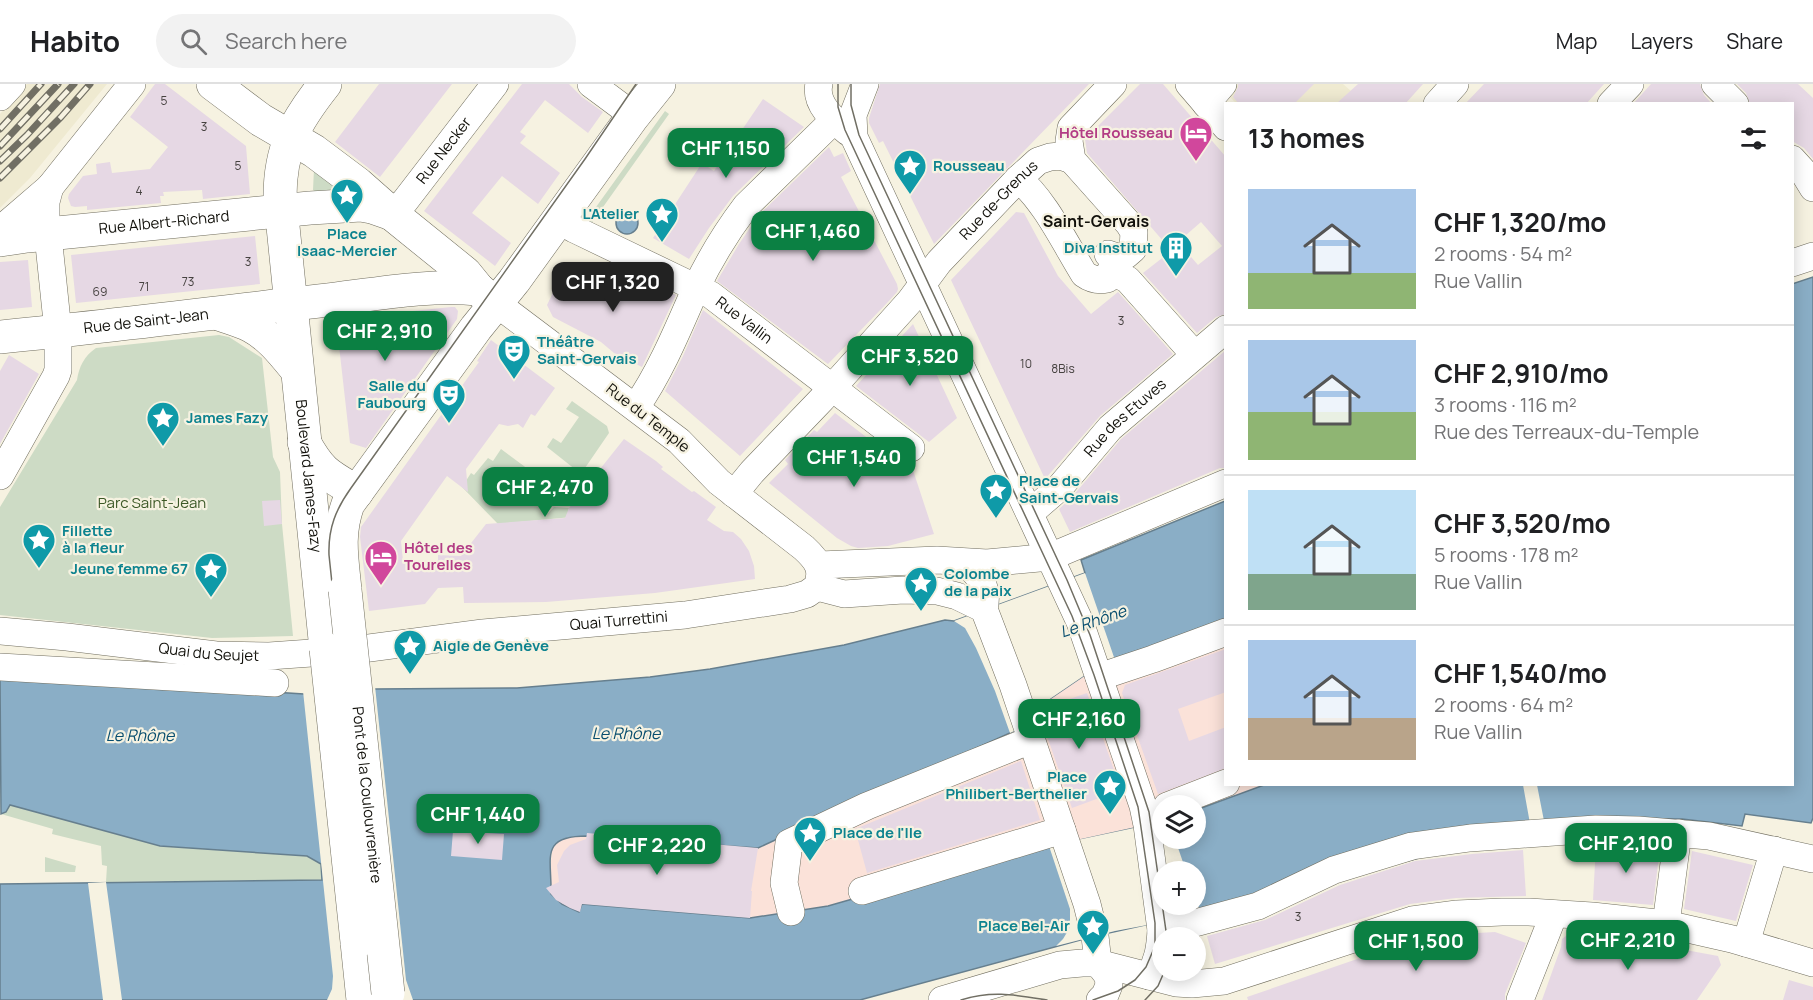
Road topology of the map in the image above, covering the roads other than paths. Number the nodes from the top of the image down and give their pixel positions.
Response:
1 (12, 84) edge
2 (132, 84) edge
3 (213, 84) edge
4 (325, 84) edge
5 (495, 84) edge
6 (591, 84) edge
7 (659, 84) edge
8 (819, 84) edge
9 (865, 84) edge
10 (1113, 84) edge
11 (1455, 84) edge
12 (1630, 84) edge
13 (1715, 84) edge
14 (1206, 91) edge
15 (0, 97) edge
16 (1439, 102) edge
17 (1613, 102) edge
18 (1733, 102) edge
19 (633, 116) junction
20 (1224, 123) edge
21 (296, 126) junction
22 (841, 126) junction
23 (1072, 160) junction
24 (1794, 161) edge
25 (1018, 179) junction
26 (50, 187) junction
27 (1813, 188) edge
28 (281, 211) junction
29 (392, 214) junction
30 (558, 220) junction
31 (0, 230) edge
32 (47, 234) junction
33 (0, 240) edge
34 (1813, 256) edge
35 (1109, 262) junction
36 (1794, 262) edge
37 (923, 284) junction
38 (697, 288) junction
39 (487, 296) junction
40 (292, 304) junction
41 (218, 314) junction
42 (1224, 330) edge
43 (58, 331) junction
44 (0, 337) edge
45 (1194, 354) junction
46 (296, 369) junction
47 (832, 388) junction
48 (636, 407) junction
49 (304, 442) junction
50 (911, 448) dead end
51 (0, 476) edge
52 (1224, 484) edge
53 (357, 492) junction
54 (734, 494) junction
55 (1030, 513) junction
56 (1050, 557) junction
57 (957, 561) junction
58 (819, 576) junction
59 (332, 592) junction
60 (984, 609) junction
61 (0, 632) edge
62 (1224, 633) edge
63 (418, 640) joint
64 (0, 667) edge
65 (1098, 674) junction
66 (275, 683) dead end
67 (1029, 733) junction
68 (1224, 784) edge
69 (1198, 795) edge
70 (1152, 806) edge
71 (1678, 833) junction
72 (1064, 836) junction
73 (1157, 849) edge
74 (1774, 850) junction
75 (1813, 859) edge
76 (862, 891) dead end
77 (791, 912) dead end
78 (1554, 914) junction
79 (1666, 924) junction
80 (1160, 926) junction
81 (1746, 943) junction
82 (1098, 963) junction
83 (1813, 963) edge
84 (1149, 976) junction
85 (978, 996) edge
86 (368, 997) edge
87 (942, 1000) edge
88 (1100, 1000) edge
89 (1520, 1000) edge

1 - 15 street
2 - 26 street
3 - 21 main road
4 - 21 main road, Boulevard James-Fazy
5 - 29 street, Rue Necker
6 - 19 street
7 - 19 main road
8 - 22 street
9 - 22 street
10 - 23 street
11 - 16 street
12 - 17 street
13 - 18 street
14 - 20 street
19 - 30 main road
21 - 28 main road, Boulevard James-Fazy
21 - 29 main road
22 - 37 street
22 - 38 street
23 - 25 street, Rue de-Grenus
23 - 35 street
24 - 27 street
25 - 35 street
25 - 37 street, Rue de-Grenus
26 - 31 street
26 - 32 street
28 - 29 main road
28 - 32 main road, Rue Albert-Richard
28 - 40 main road, Boulevard James-Fazy
29 - 39 main road
30 - 38 street, Rue Vallin
30 - 39 main road
32 - 33 main road, Rue Albert-Richard
32 - 43 street
34 - 36 street
35 - 45 street
37 - 47 street, Rue de-Grenus
37 - 55 street
38 - 47 street, Rue Vallin
38 - 48 street
39 - 40 main road
39 - 48 street, Rue du Temple
39 - 53 main road
40 - 41 main road, Rue de Saint-Jean
40 - 46 main road, Boulevard James-Fazy
41 - 43 main road, Rue de Saint-Jean
41 - 46 main road
42 - 45 street, Rue des Etuves
43 - 44 main road, Rue de Saint-Jean
43 - 51 street
45 - 55 street, Rue des Etuves
46 - 49 main road, Boulevard James-Fazy
47 - 50 street, Rue Vallin
47 - 54 street, Rue de-Grenus
48 - 54 street, Rue du Temple
49 - 53 main road
49 - 59 main road, Boulevard James-Fazy
52 - 56 street
53 - 59 main road
54 - 58 street, Rue du Temple
55 - 56 street
56 - 57 street
56 - 65 street
57 - 58 street, Quai Turrettini
57 - 60 street
58 - 60 street
58 - 63 street, Quai Turrettini
59 - 86 main road, Pont de la Coulouvrenière, bridge
60 - 67 street
61 - 63 street, Quai du Seujet
62 - 65 street
64 - 66 street
65 - 70 street
67 - 72 street
67 - 77 street
68 - 69 street
71 - 74 street
71 - 79 street
71 - 80 street
72 - 76 street
72 - 82 street
73 - 80 street
74 - 75 street
74 - 81 street
78 - 79 street
78 - 84 street
78 - 89 street
79 - 81 street
80 - 84 street
81 - 83 street
82 - 84 street
82 - 85 street
82 - 88 street
85 - 87 street

